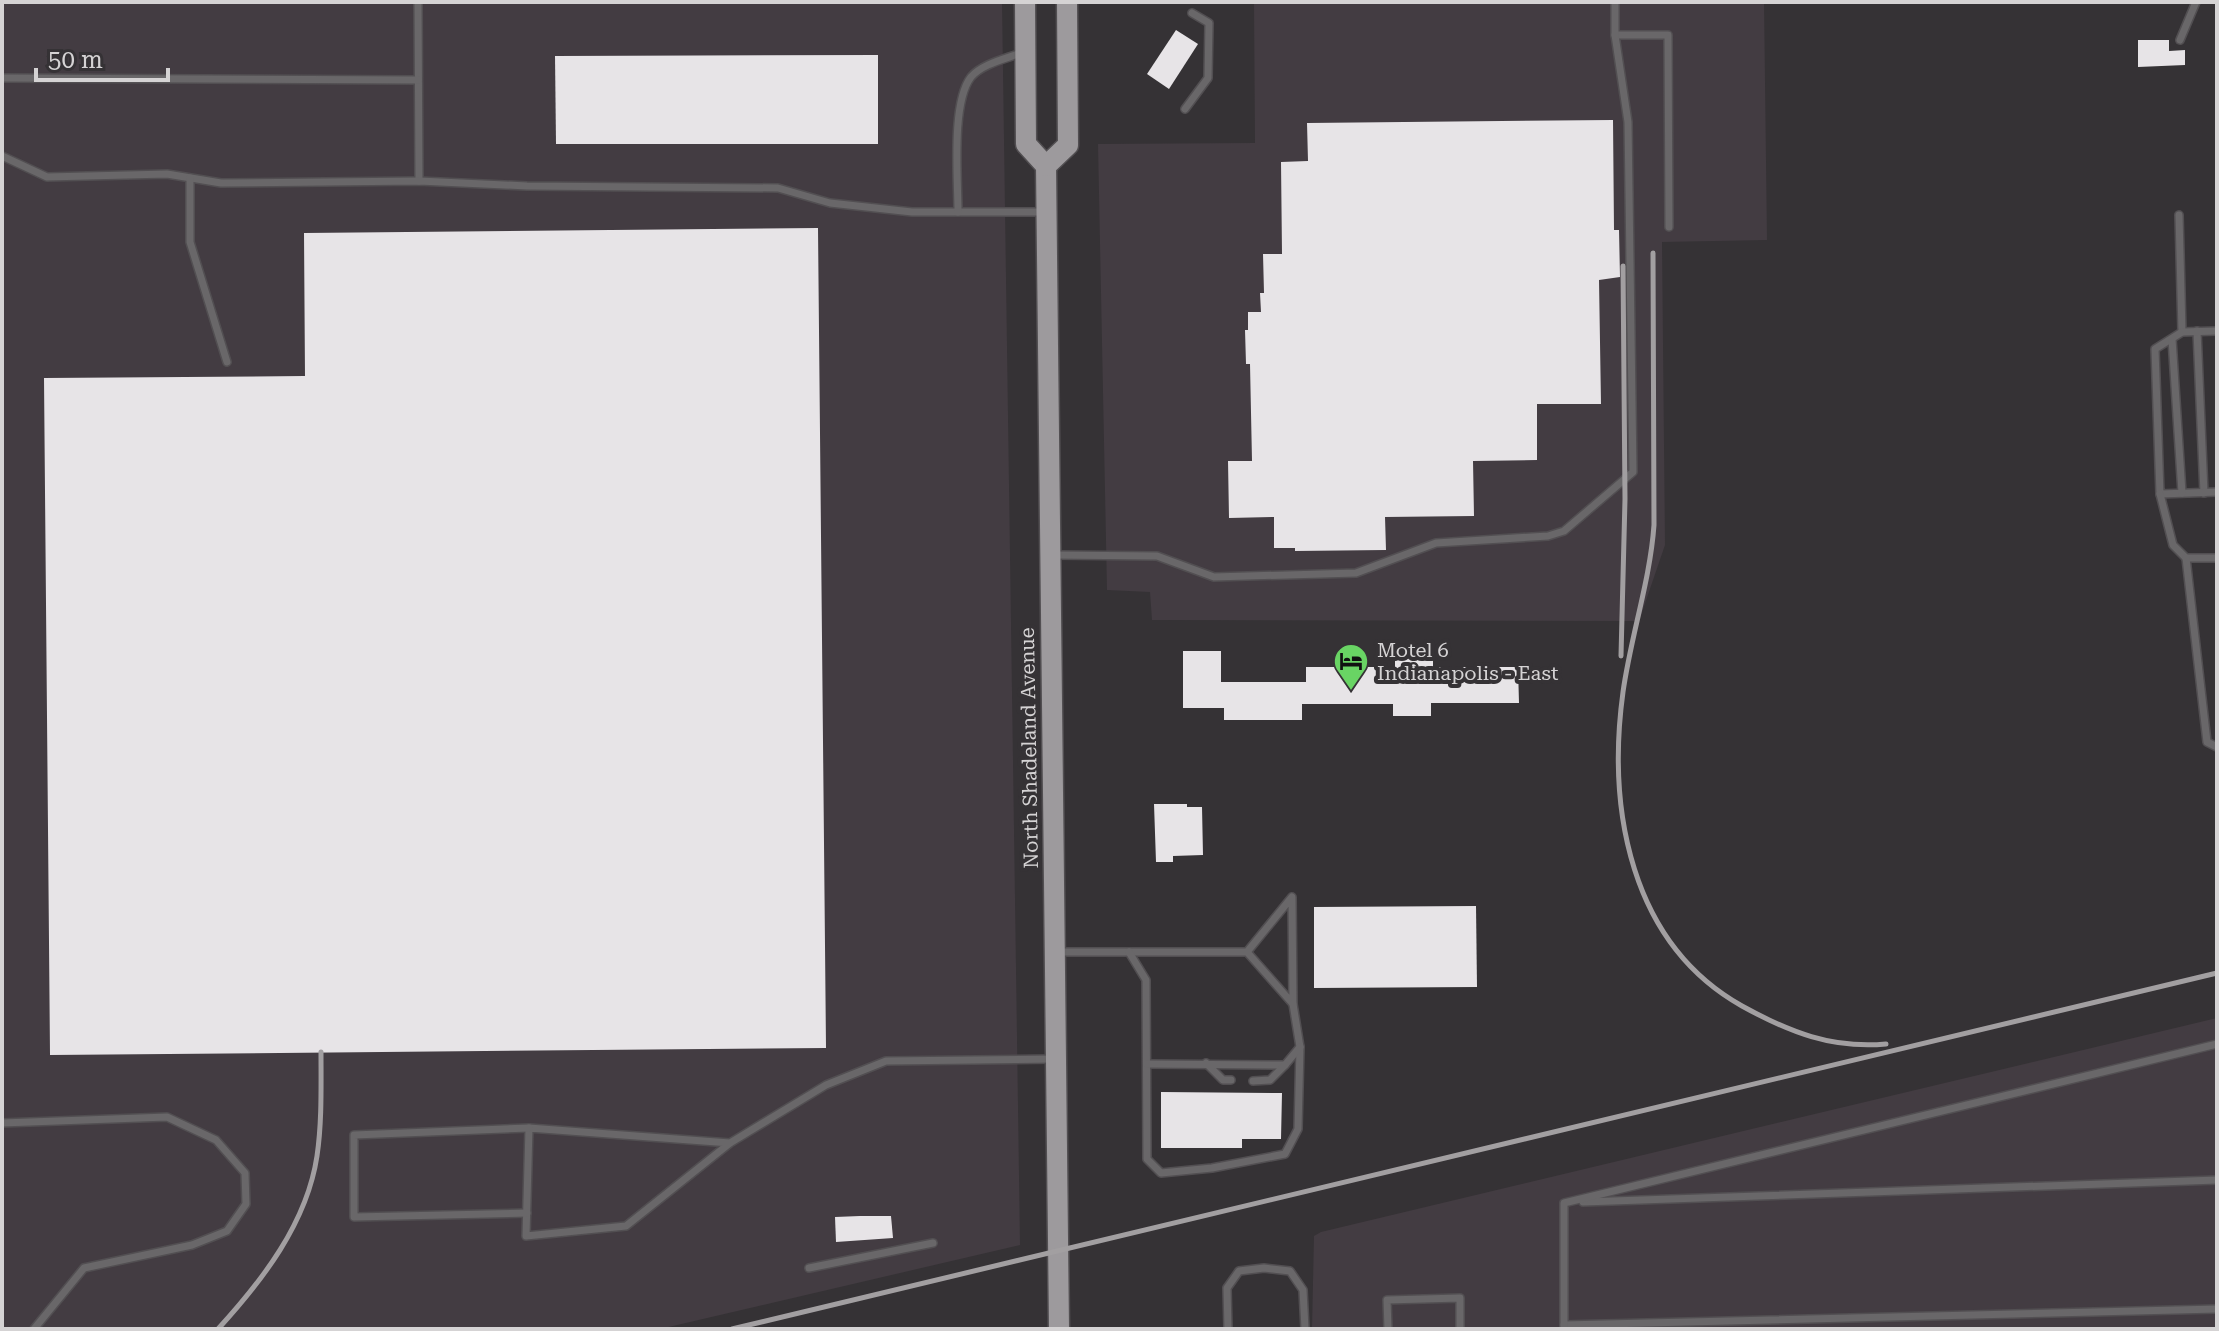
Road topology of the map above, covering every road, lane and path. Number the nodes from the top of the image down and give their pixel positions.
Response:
1 (418, 2) edge
2 (1025, 2) edge
3 (1067, 2) edge
4 (1615, 2) edge
5 (2196, 2) edge
6 (1192, 13) dead end
7 (1615, 35) junction
8 (2180, 40) dead end
9 (1025, 52) junction
10 (2, 78) edge
11 (418, 80) junction
12 (1185, 109) dead end
13 (2, 156) edge
14 (1046, 166) junction
15 (190, 178) junction
16 (419, 181) junction
17 (958, 212) junction
18 (1047, 212) junction
19 (2179, 215) dead end
20 (1669, 227) dead end
21 (2197, 331) junction
22 (2217, 331) edge
23 (2182, 332) junction
24 (2172, 339) junction
25 (227, 362) dead end
26 (2217, 492) edge
27 (2182, 493) junction
28 (2204, 493) junction
29 (2160, 494) junction
30 (1051, 555) junction
31 (2186, 558) junction
32 (2217, 558) edge
33 (2217, 747) edge
34 (1055, 952) junction
35 (1129, 952) junction
36 (1247, 952) junction
37 (1293, 1004) junction
38 (2217, 1044) edge
39 (1300, 1047) junction
40 (1056, 1059) junction
41 (1206, 1063) junction
42 (1147, 1064) junction
43 (1285, 1065) junction
44 (1231, 1080) dead end
45 (1253, 1081) dead end
46 (2, 1123) edge
47 (529, 1128) junction
48 (730, 1143) junction
49 (2217, 1180) edge
50 (1564, 1203) junction
51 (527, 1213) junction
52 (933, 1243) dead end
53 (809, 1268) dead end
54 (2217, 1309) edge
55 (1564, 1327) edge
56 (34, 1329) edge
57 (1059, 1329) edge
58 (1228, 1329) edge
59 (1305, 1329) edge
60 (1388, 1329) edge
61 (1460, 1329) edge

1 - 11 lane
2 - 9 main road
3 - 14 main road
4 - 7 lane
5 - 8 lane
6 - 12 lane
7 - 20 lane
7 - 30 lane
9 - 14 main road
9 - 17 lane
10 - 11 lane
11 - 16 lane
13 - 15 lane
14 - 18 main road, North Shadeland Avenue
15 - 16 lane
15 - 25 lane
16 - 17 lane
17 - 18 lane
18 - 30 main road, North Shadeland Avenue
19 - 23 lane
21 - 22 lane
21 - 23 lane
21 - 28 lane
23 - 24 lane
24 - 27 lane
24 - 29 lane
26 - 28 lane
27 - 28 lane
27 - 29 lane
29 - 31 lane
30 - 34 main road, North Shadeland Avenue
31 - 32 lane
31 - 33 lane
34 - 35 lane
34 - 40 main road, North Shadeland Avenue
35 - 36 lane
35 - 42 lane
36 - 37 lane
36 - 37 lane
37 - 39 lane
38 - 50 lane
39 - 42 lane
39 - 43 lane
40 - 48 lane
40 - 57 main road, North Shadeland Avenue
41 - 42 lane
41 - 43 lane
41 - 44 lane
43 - 45 lane
46 - 56 lane
47 - 48 lane
47 - 51 lane
47 - 51 lane
48 - 51 lane
49 - 50 lane
50 - 55 lane
52 - 53 lane
54 - 55 lane
58 - 59 lane
60 - 61 lane

